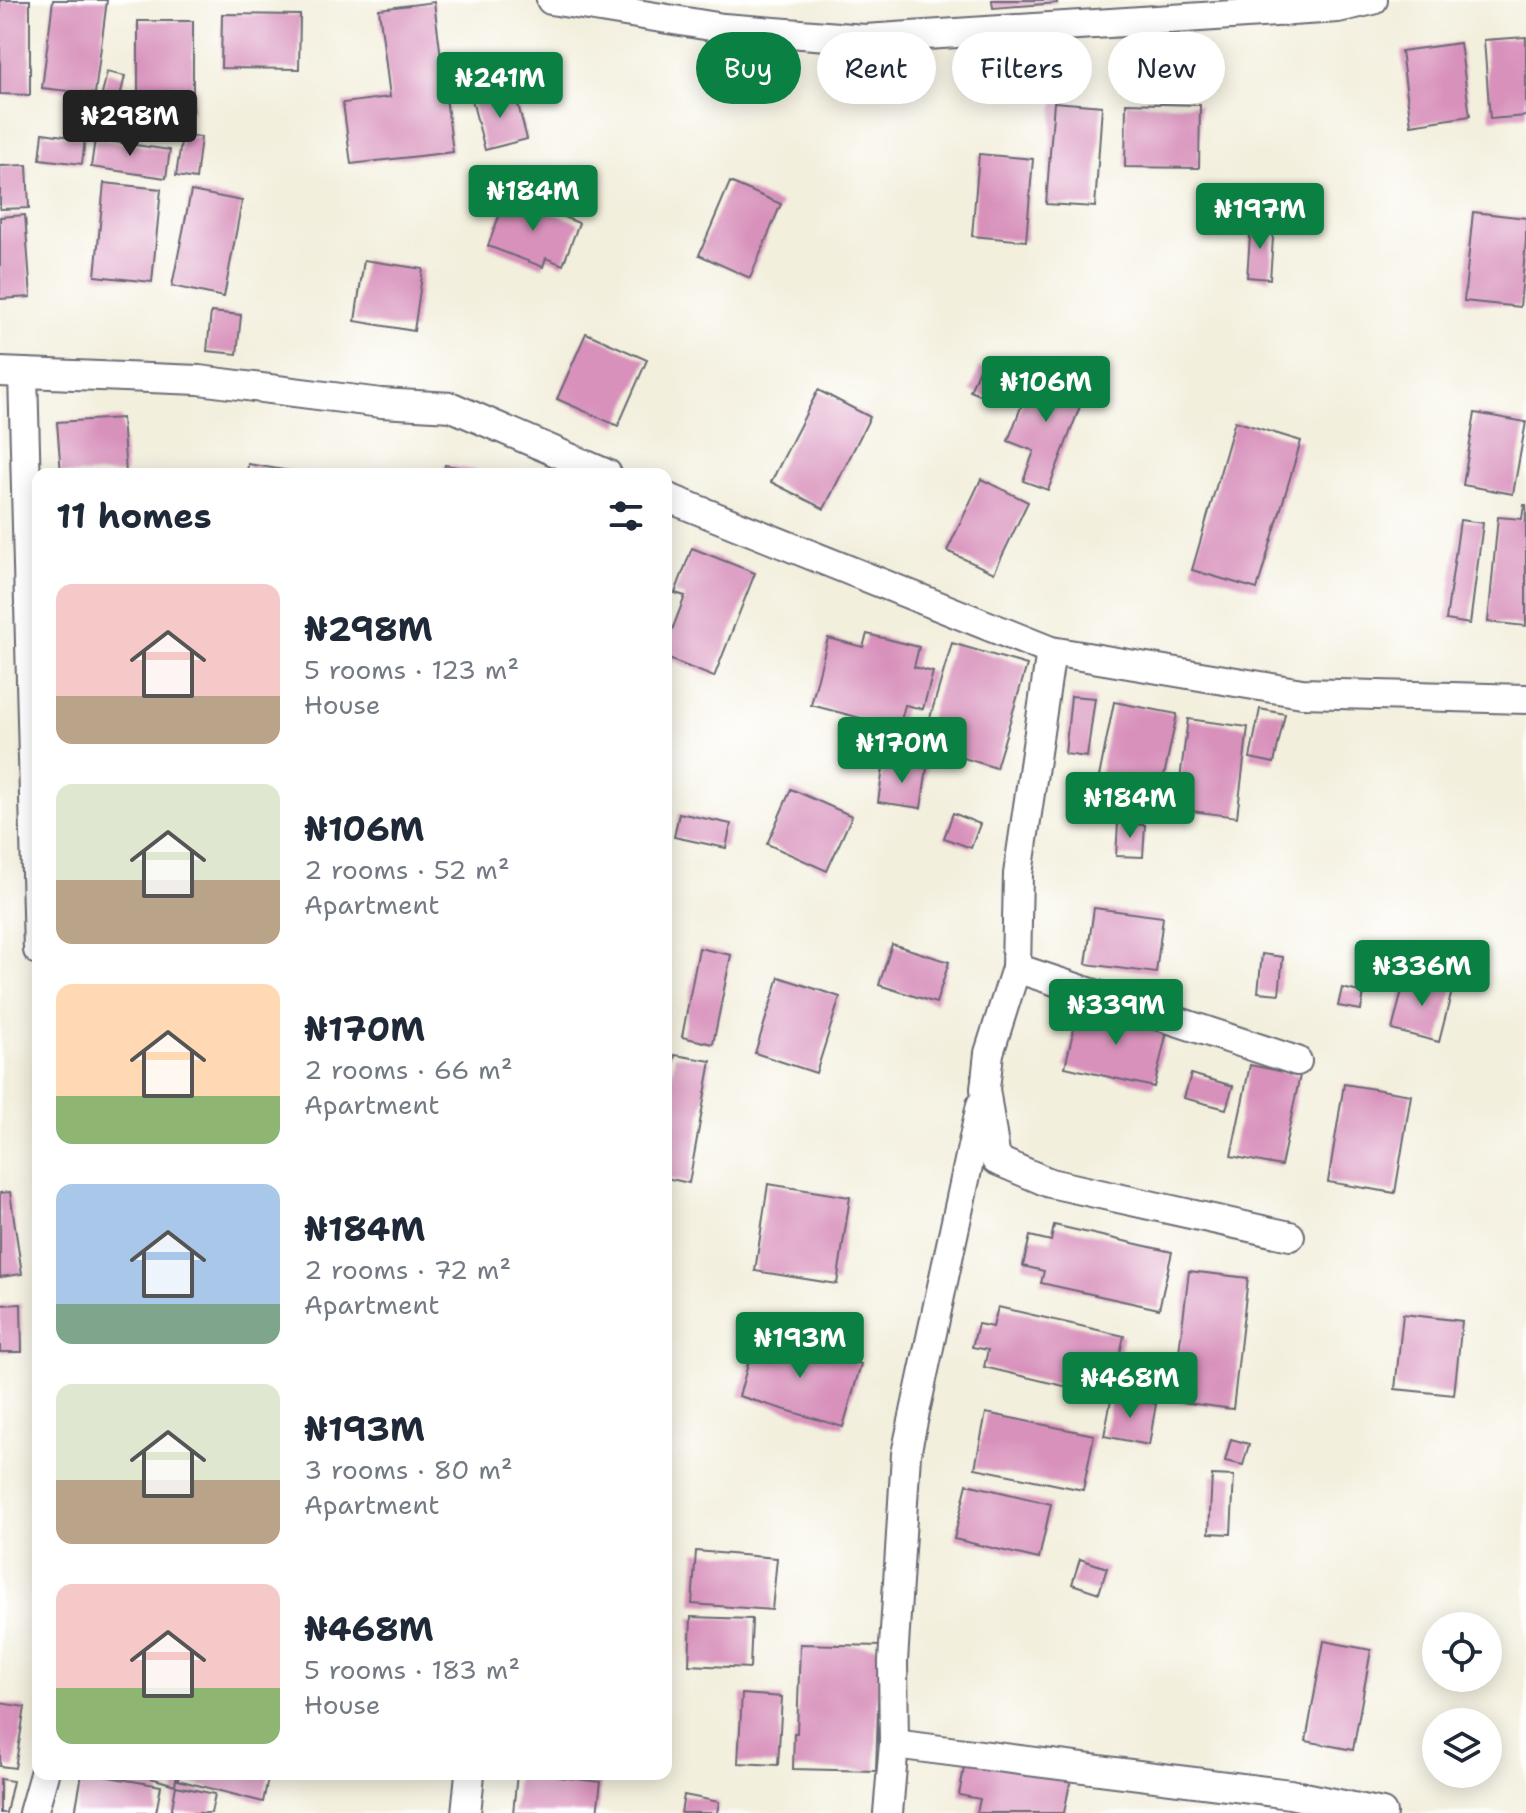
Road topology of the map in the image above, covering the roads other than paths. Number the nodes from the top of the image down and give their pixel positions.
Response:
1 (551, 0) edge
2 (1373, 0) edge
3 (1338, 4) edge
4 (12, 372) edge
5 (567, 466) edge
6 (672, 499) edge
7 (1051, 651) junction
8 (1526, 699) edge
9 (32, 817) edge
10 (1016, 968) junction
11 (1297, 1061) dead end
12 (985, 1089) junction
13 (1290, 1236) dead end
14 (894, 1744) junction
15 (42, 1780) edge
16 (469, 1780) edge
17 (33, 1813) edge
18 (466, 1813) edge
19 (888, 1813) edge
20 (1382, 1813) edge

1 - 3 street
2 - 3 street
4 - 5 street
4 - 9 street
6 - 7 street
7 - 8 street
7 - 10 street
10 - 11 street
10 - 12 street
12 - 13 street
12 - 14 street
14 - 19 street
14 - 20 street
15 - 17 street
16 - 18 street

